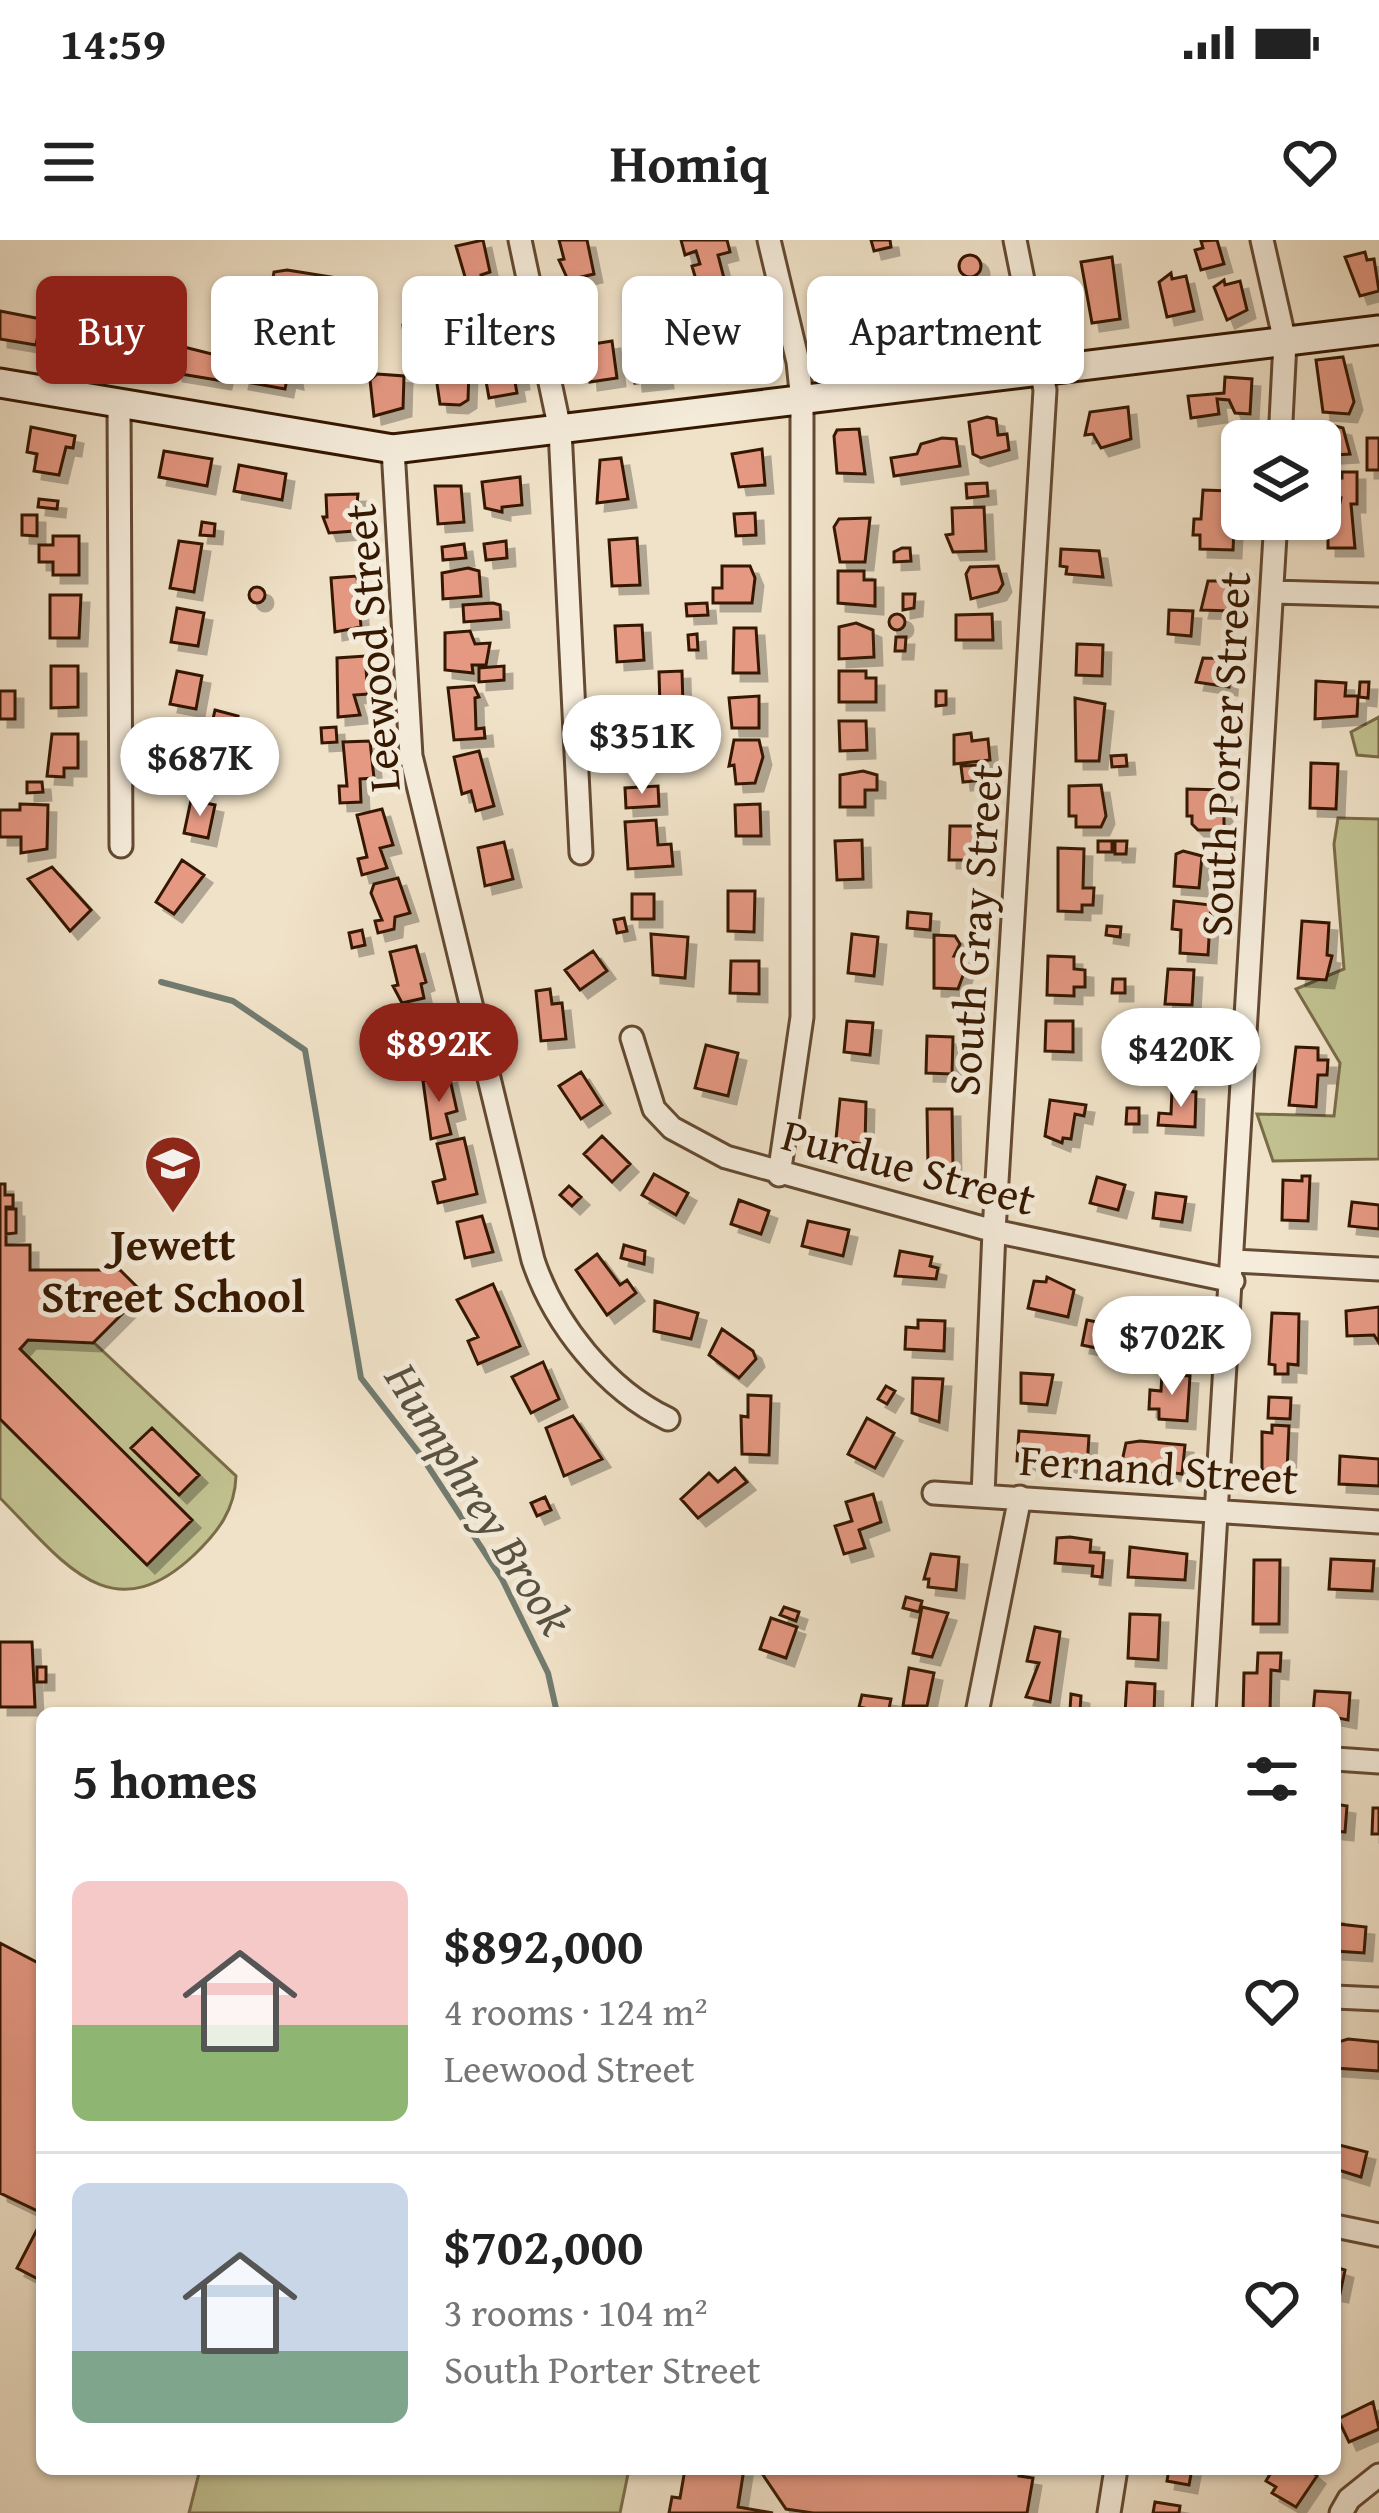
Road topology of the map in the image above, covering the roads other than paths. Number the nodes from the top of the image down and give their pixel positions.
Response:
1 (520, 240) edge
2 (769, 240) edge
3 (1015, 240) edge
4 (1262, 240) edge
5 (1023, 276) edge
6 (1379, 330) edge
7 (1285, 342) junction
8 (1084, 365) edge
9 (0, 383) edge
10 (939, 384) edge
11 (1044, 384) edge
12 (802, 402) junction
13 (119, 404) junction
14 (1281, 420) edge
15 (560, 430) junction
16 (393, 449) junction
17 (1275, 540) edge
18 (1273, 592) junction
19 (1379, 595) edge
20 (121, 845) dead end
21 (581, 853) dead end
22 (632, 1038) dead end
23 (778, 1175) junction
24 (994, 1231) junction
25 (1379, 1269) edge
26 (1233, 1271) junction
27 (668, 1419) dead end
28 (934, 1493) dead end
29 (983, 1496) junction
30 (1020, 1497) junction
31 (1219, 1511) junction
32 (1379, 1522) edge
33 (978, 1707) edge
34 (1204, 1707) edge
35 (1341, 1759) edge
36 (1379, 1762) edge
37 (1341, 1997) edge
38 (1379, 1999) edge
39 (1341, 2227) edge
40 (1379, 2235) edge
41 (1115, 2475) edge
42 (1379, 2475) edge
43 (1109, 2513) edge
44 (1341, 2513) edge

1 - 15 street
2 - 12 street
3 - 5 street, South Gray Street
4 - 7 street
6 - 7 street
7 - 8 street
7 - 14 street
9 - 13 street
10 - 12 street
11 - 24 street, South Gray Street
12 - 15 street
12 - 23 street
13 - 16 street
13 - 20 street
15 - 16 street
15 - 21 street
16 - 27 street, Leewood Street
17 - 18 street, South Porter Street
18 - 19 street
18 - 26 street, South Porter Street
22 - 23 street, Purdue Street
23 - 24 street, Purdue Street
24 - 26 street, Purdue Street
24 - 29 street, South Gray Street
25 - 26 street, Purdue Street
26 - 31 street, South Porter Street
28 - 29 street, Fernand Street
29 - 30 street, Fernand Street
30 - 31 street, Fernand Street
30 - 33 street
31 - 32 street, Fernand Street
31 - 34 street, South Porter Street
35 - 36 street
37 - 38 street
39 - 40 street
41 - 43 street
42 - 44 street

